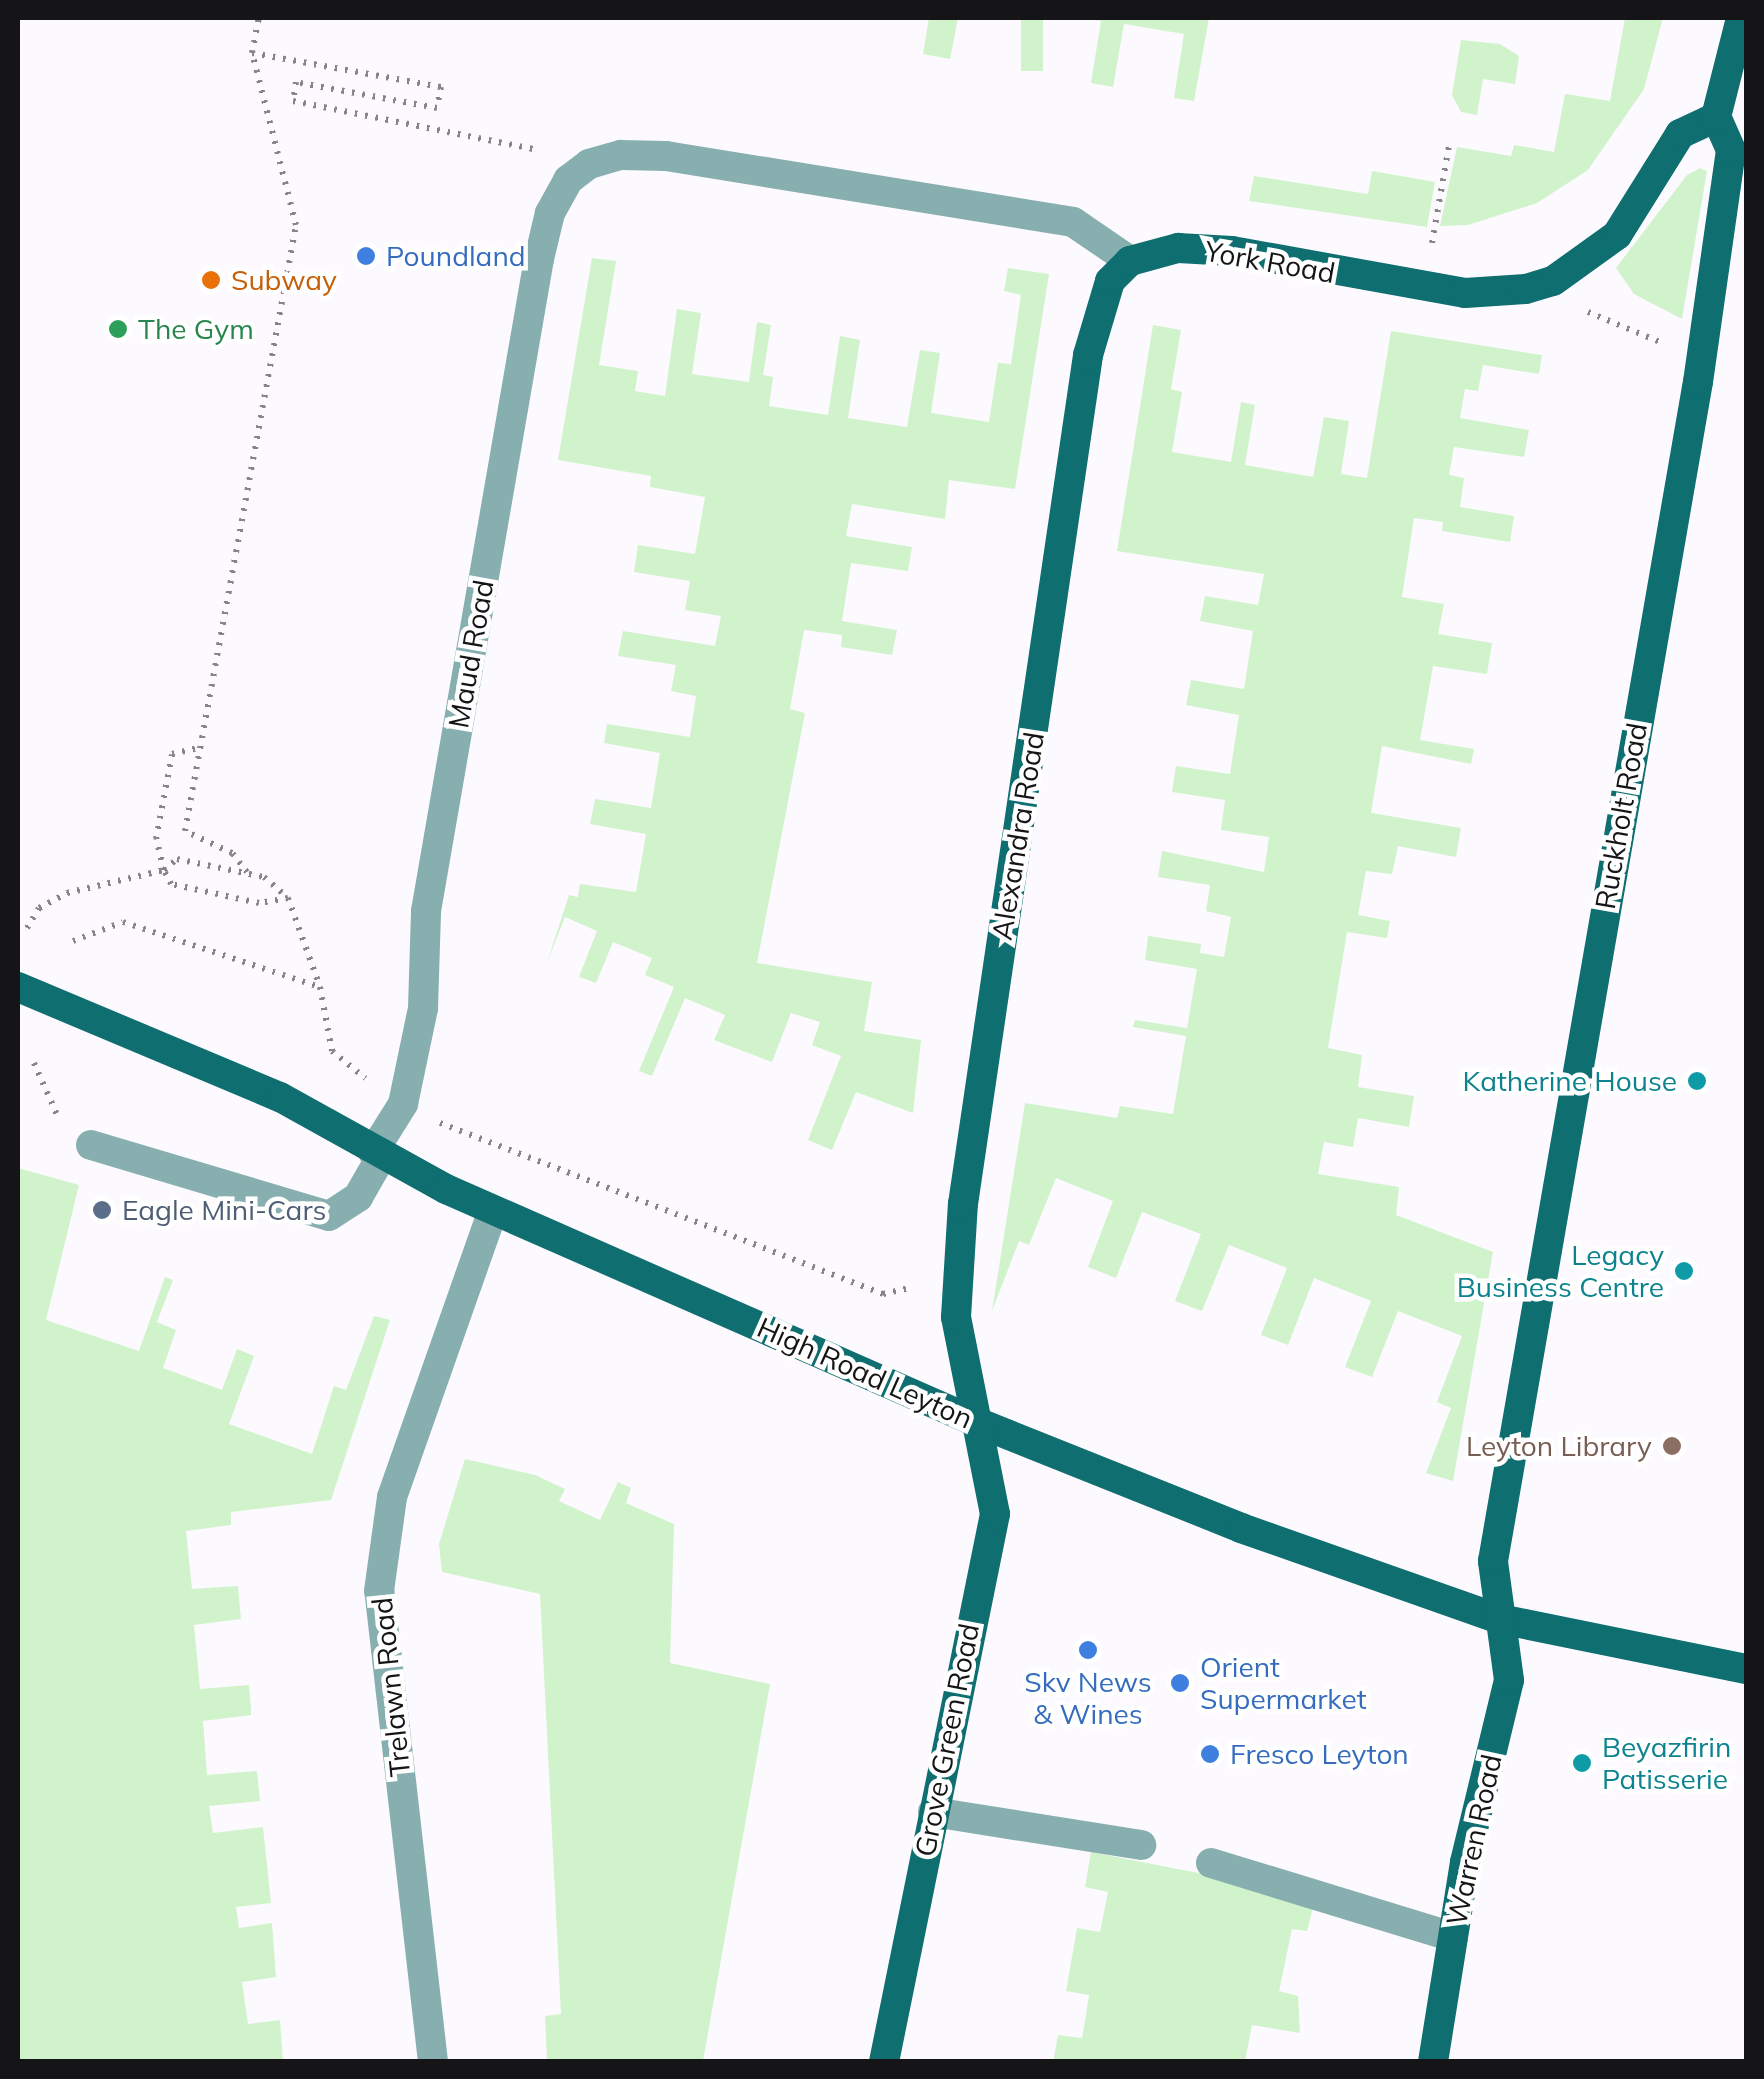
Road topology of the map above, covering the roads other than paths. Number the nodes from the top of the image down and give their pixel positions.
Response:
1 (1741, 18) edge
2 (1716, 117) junction
3 (1130, 262) junction
4 (18, 987) edge
5 (91, 1145) dead end
6 (377, 1154) junction
7 (493, 1210) junction
8 (974, 1421) junction
9 (1500, 1619) junction
10 (1746, 1669) edge
11 (932, 1812) junction
12 (1142, 1845) dead end
13 (1211, 1862) dead end
14 (1453, 1937) junction
15 (433, 2062) edge
16 (884, 2062) edge
17 (1433, 2062) edge

1 - 2 main road, Ruckholt Road
2 - 3 main road, York Road
2 - 9 main road, Ruckholt Road
3 - 6 street, Maud Road
3 - 8 main road, Alexandra Road
4 - 6 main road, High Road Leyton
5 - 6 street, Maud Road
6 - 7 main road, High Road Leyton
7 - 8 main road, High Road Leyton
7 - 15 street, Trelawn Road
8 - 9 main road, High Road Leyton
8 - 11 main road, Grove Green Road
9 - 10 main road, High Road Leyton
9 - 14 main road, Warren Road
11 - 12 street
11 - 16 main road, Grove Green Road
13 - 14 street
14 - 17 main road, Warren Road

